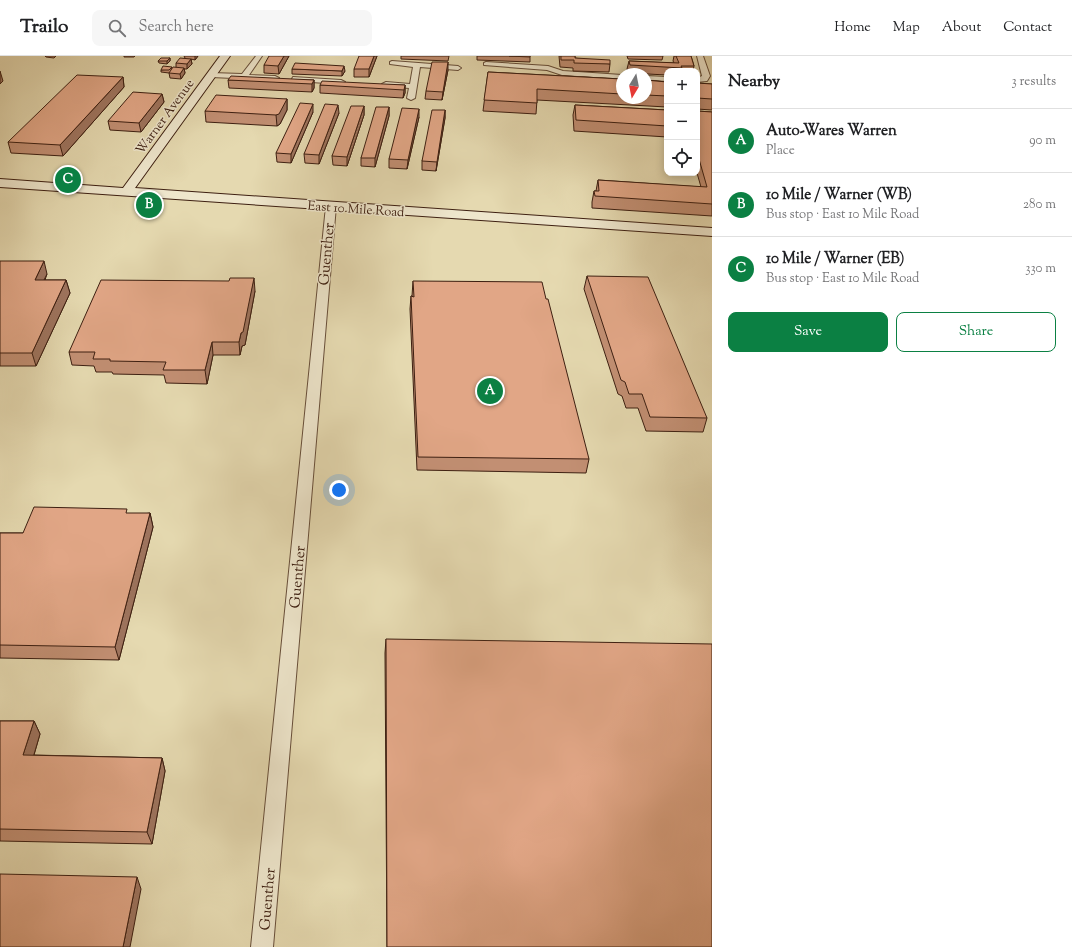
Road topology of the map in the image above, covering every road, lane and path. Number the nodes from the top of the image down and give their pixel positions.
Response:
1 (225, 56) edge
2 (259, 56) edge
3 (700, 56) edge
4 (486, 64) dead end
5 (417, 65) junction
6 (391, 66) edge
7 (458, 68) dead end
8 (211, 75) junction
9 (244, 76) junction
10 (616, 77) edge
11 (652, 78) edge
12 (664, 79) edge
13 (701, 79) edge
14 (345, 82) edge
15 (413, 86) junction
16 (411, 98) dead end
17 (0, 183) edge
18 (126, 192) junction
19 (331, 206) junction
20 (712, 232) edge
21 (262, 947) edge

1 - 8 main road, Warner Avenue
2 - 9 street
3 - 13 street
4 - 10 street
5 - 6 street
5 - 7 street
5 - 15 street
6 - 15 street
8 - 9 street
8 - 18 main road, Warner Avenue
9 - 14 street
11 - 12 street
15 - 16 street
17 - 18 main road, East 10 Mile Road
18 - 19 main road, East 10 Mile Road
19 - 20 main road, East 10 Mile Road
19 - 21 street, Guenther

